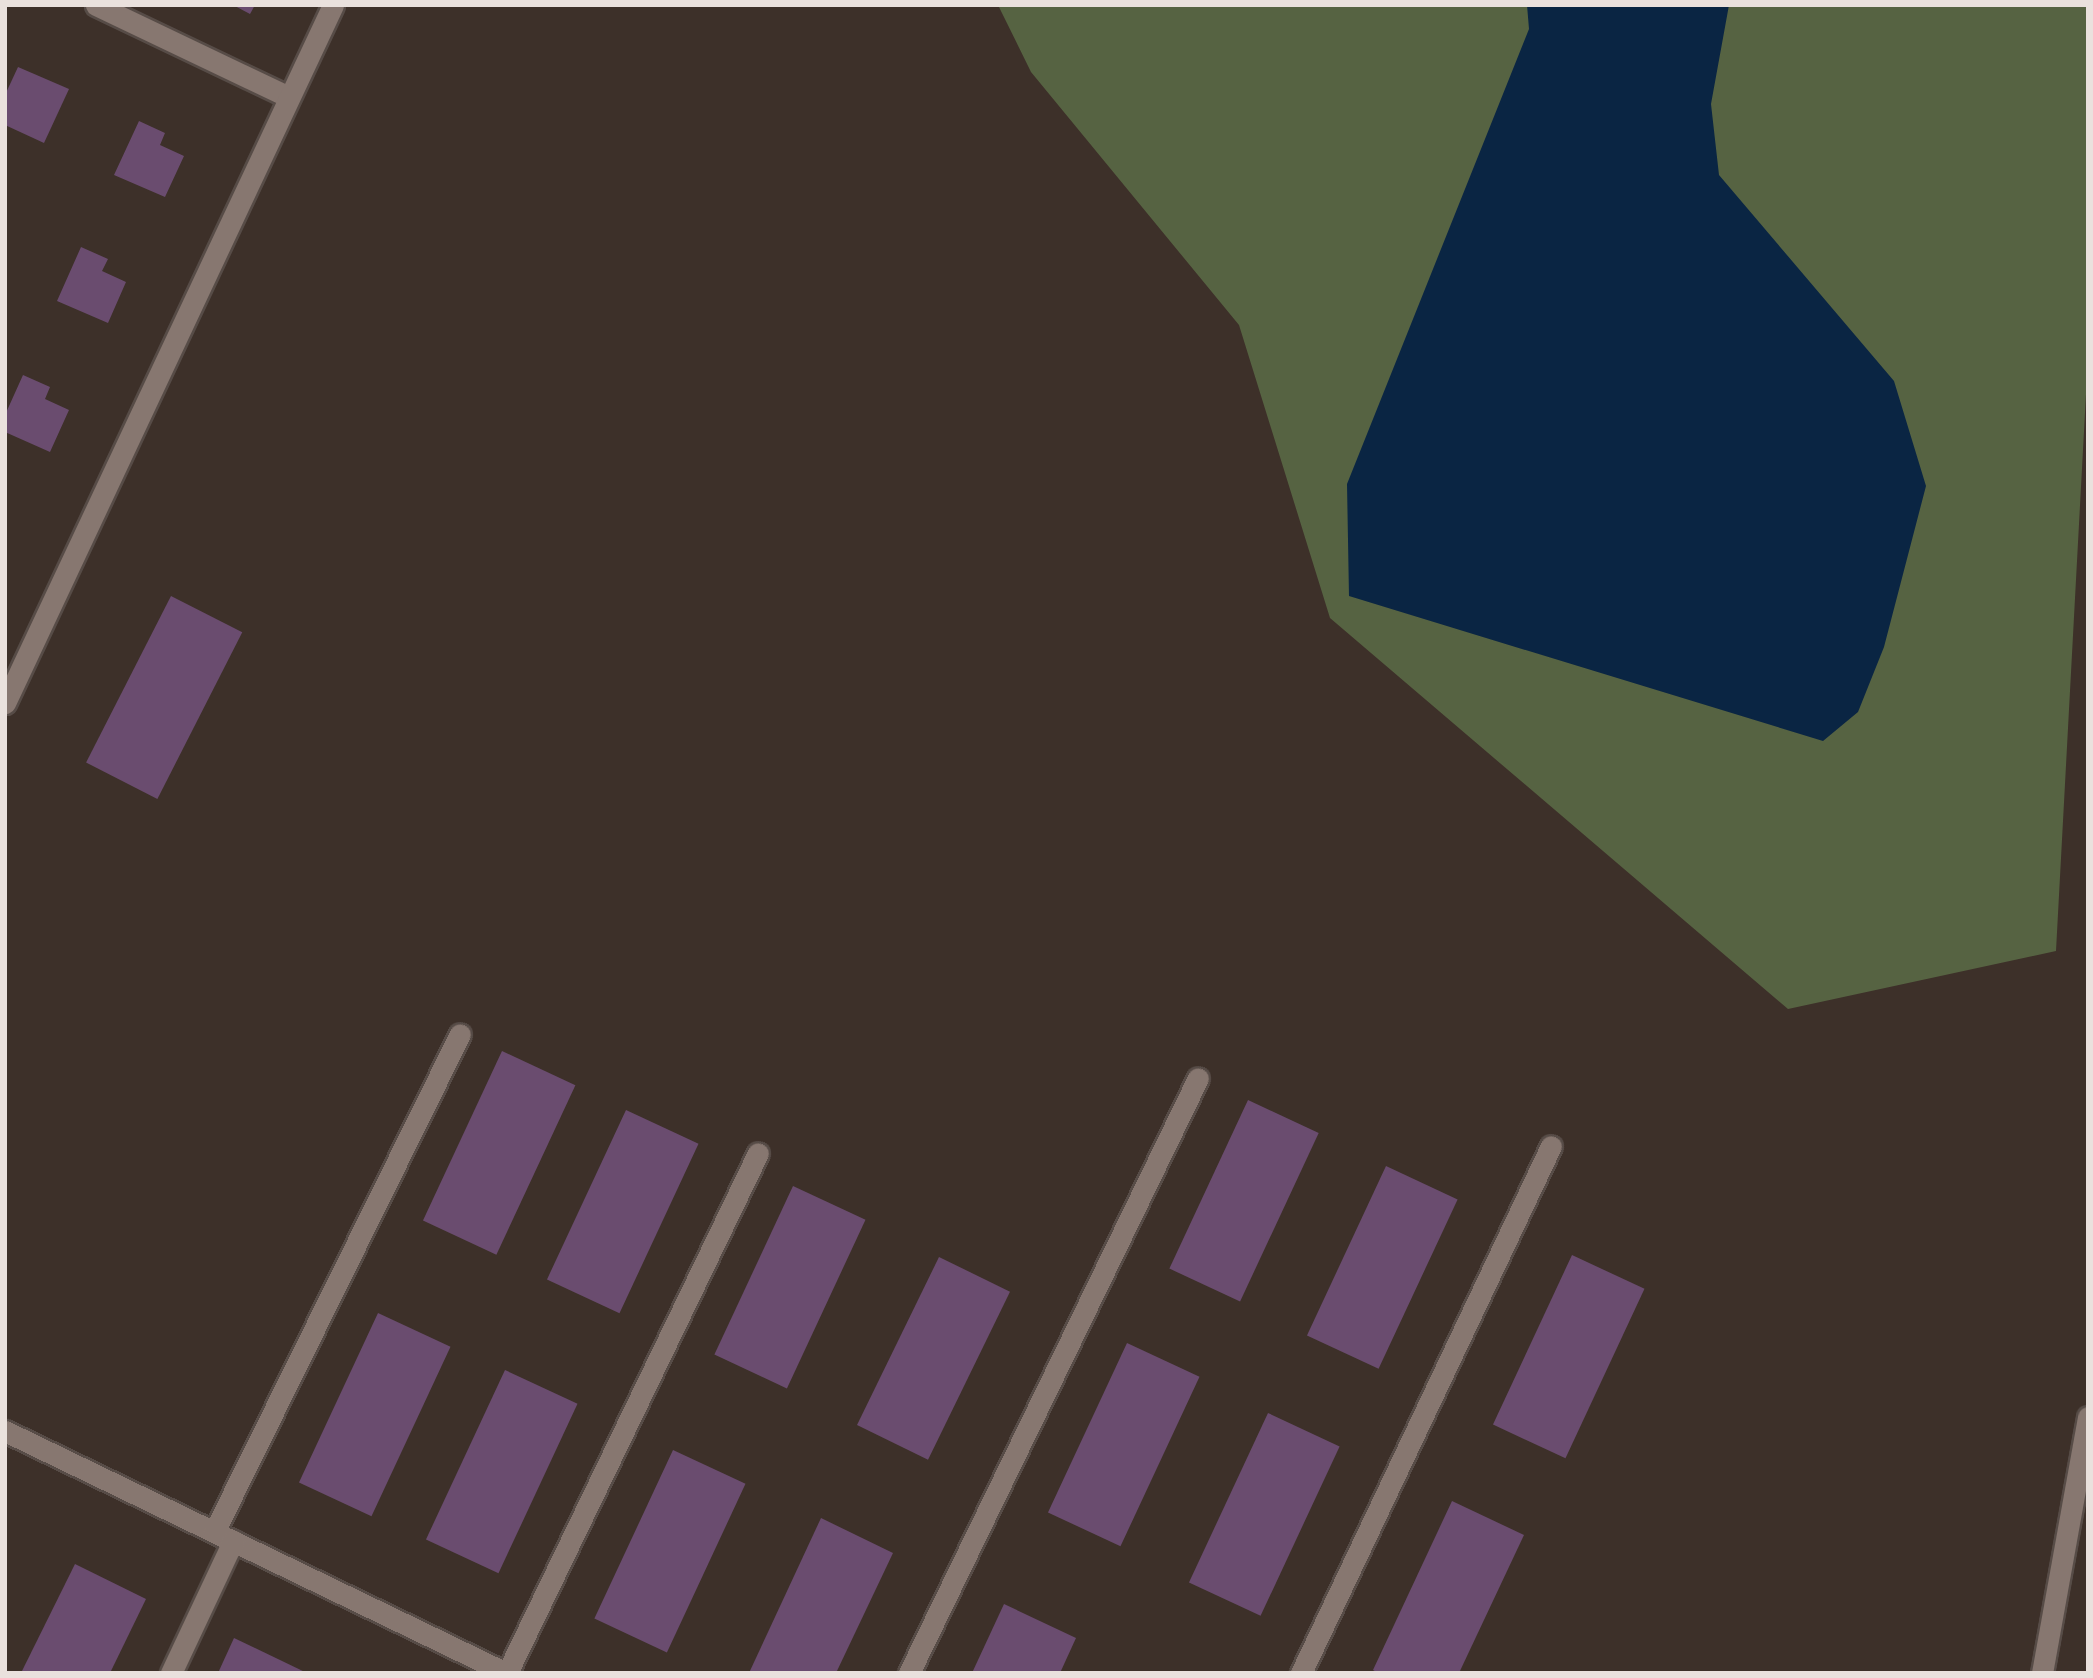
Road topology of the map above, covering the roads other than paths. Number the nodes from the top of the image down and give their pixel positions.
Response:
1 (96, 5) edge
2 (333, 5) edge
3 (288, 96) junction
4 (5, 703) edge
5 (460, 1034) dead end
6 (1198, 1078) dead end
7 (1551, 1146) dead end
8 (758, 1153) dead end
9 (2088, 1417) edge
10 (5, 1431) edge
11 (224, 1537) junction
12 (171, 1673) edge
13 (506, 1673) edge
14 (909, 1673) edge
15 (1301, 1673) edge
16 (2042, 1673) edge

1 - 3 lane
2 - 3 lane
3 - 4 lane
5 - 11 lane
6 - 14 lane
7 - 15 lane
8 - 13 lane
9 - 16 lane
10 - 11 lane
11 - 12 lane
11 - 13 lane

